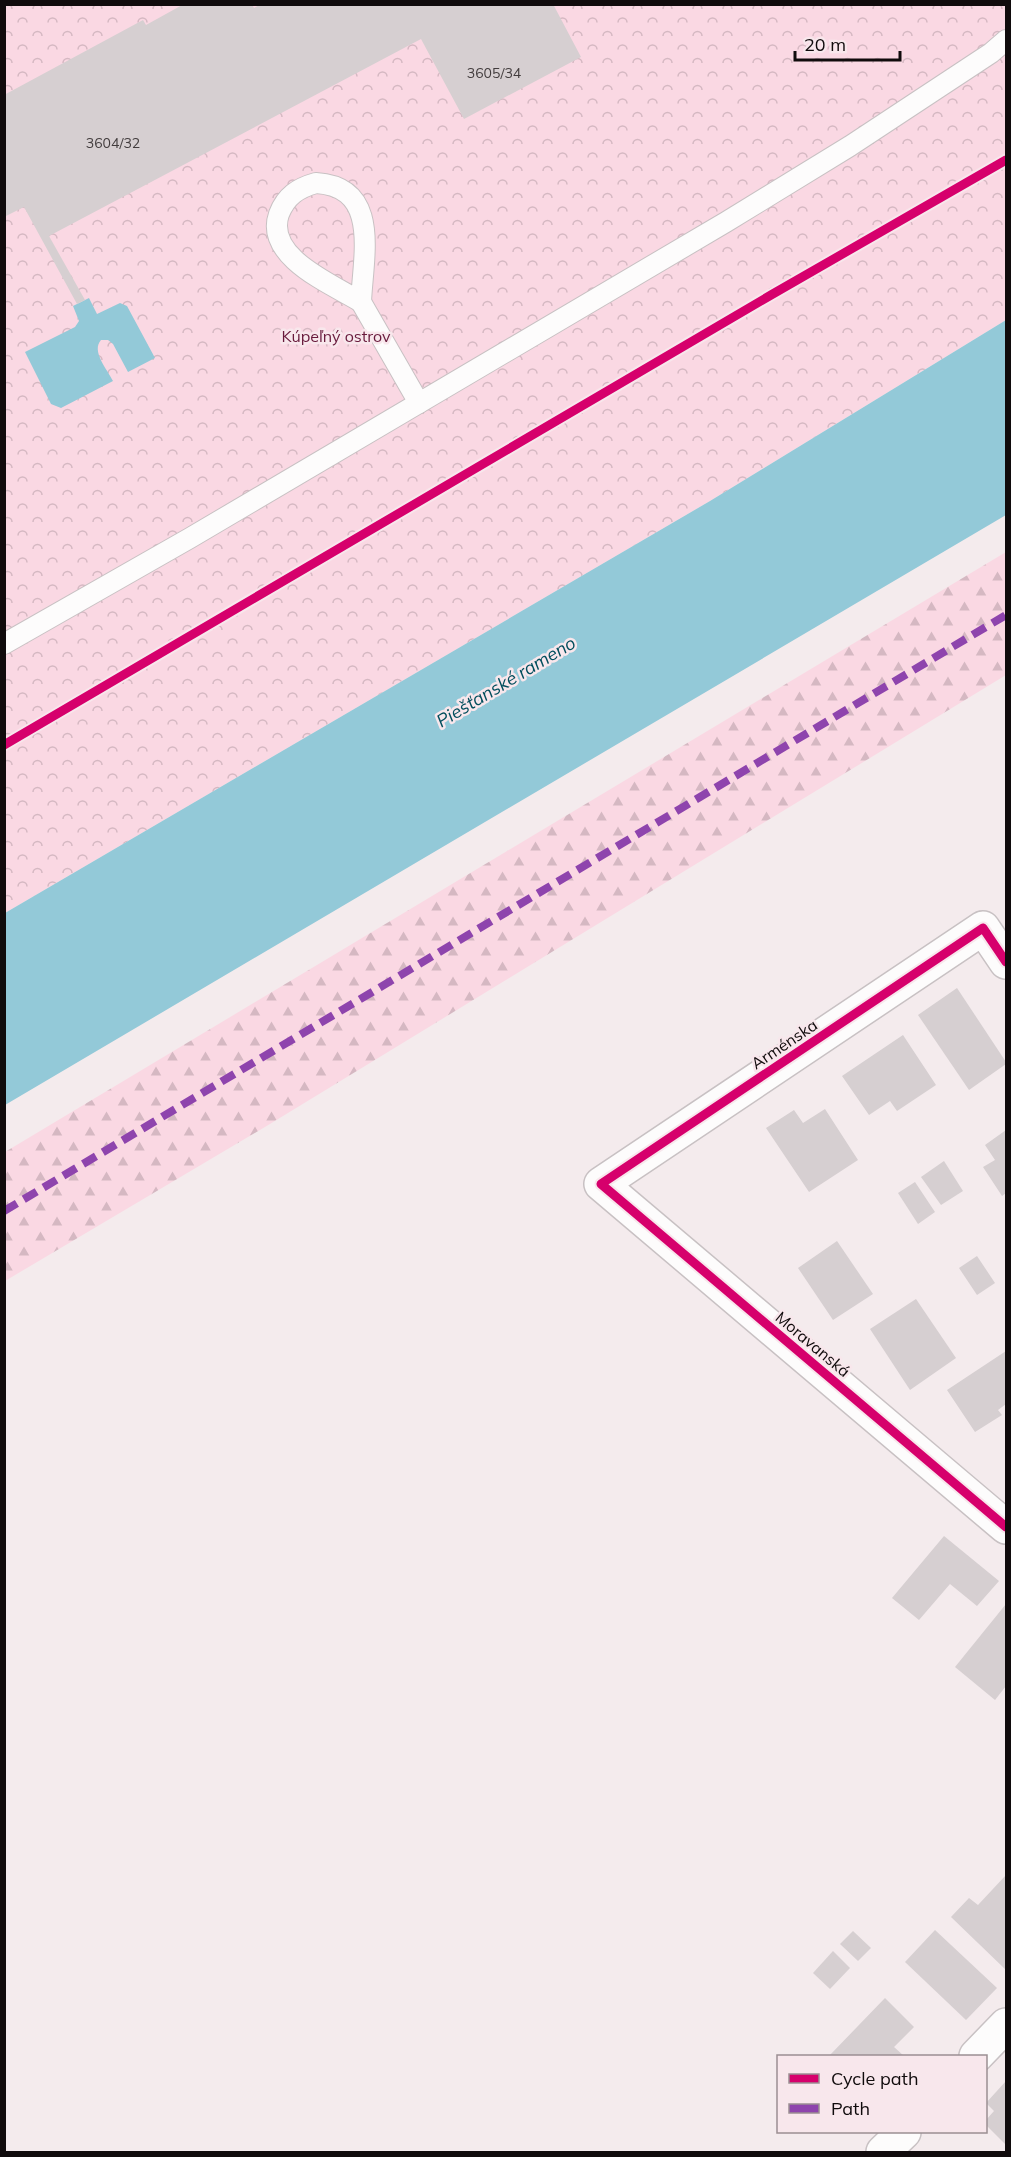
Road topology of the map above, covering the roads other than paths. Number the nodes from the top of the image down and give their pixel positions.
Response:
1 (1006, 40) edge
2 (361, 302) junction
3 (418, 403) junction
4 (4, 644) edge
5 (1006, 963) edge
6 (601, 1184) joint
7 (1006, 1527) edge
8 (1006, 2025) edge
9 (977, 2055) edge
10 (903, 2133) edge
11 (883, 2152) edge

1 - 3 lane
2 - 2 lane
2 - 3 lane
3 - 4 lane
5 - 6 street, Arménska
6 - 7 street, Moravanská
8 - 9 street
10 - 11 street

